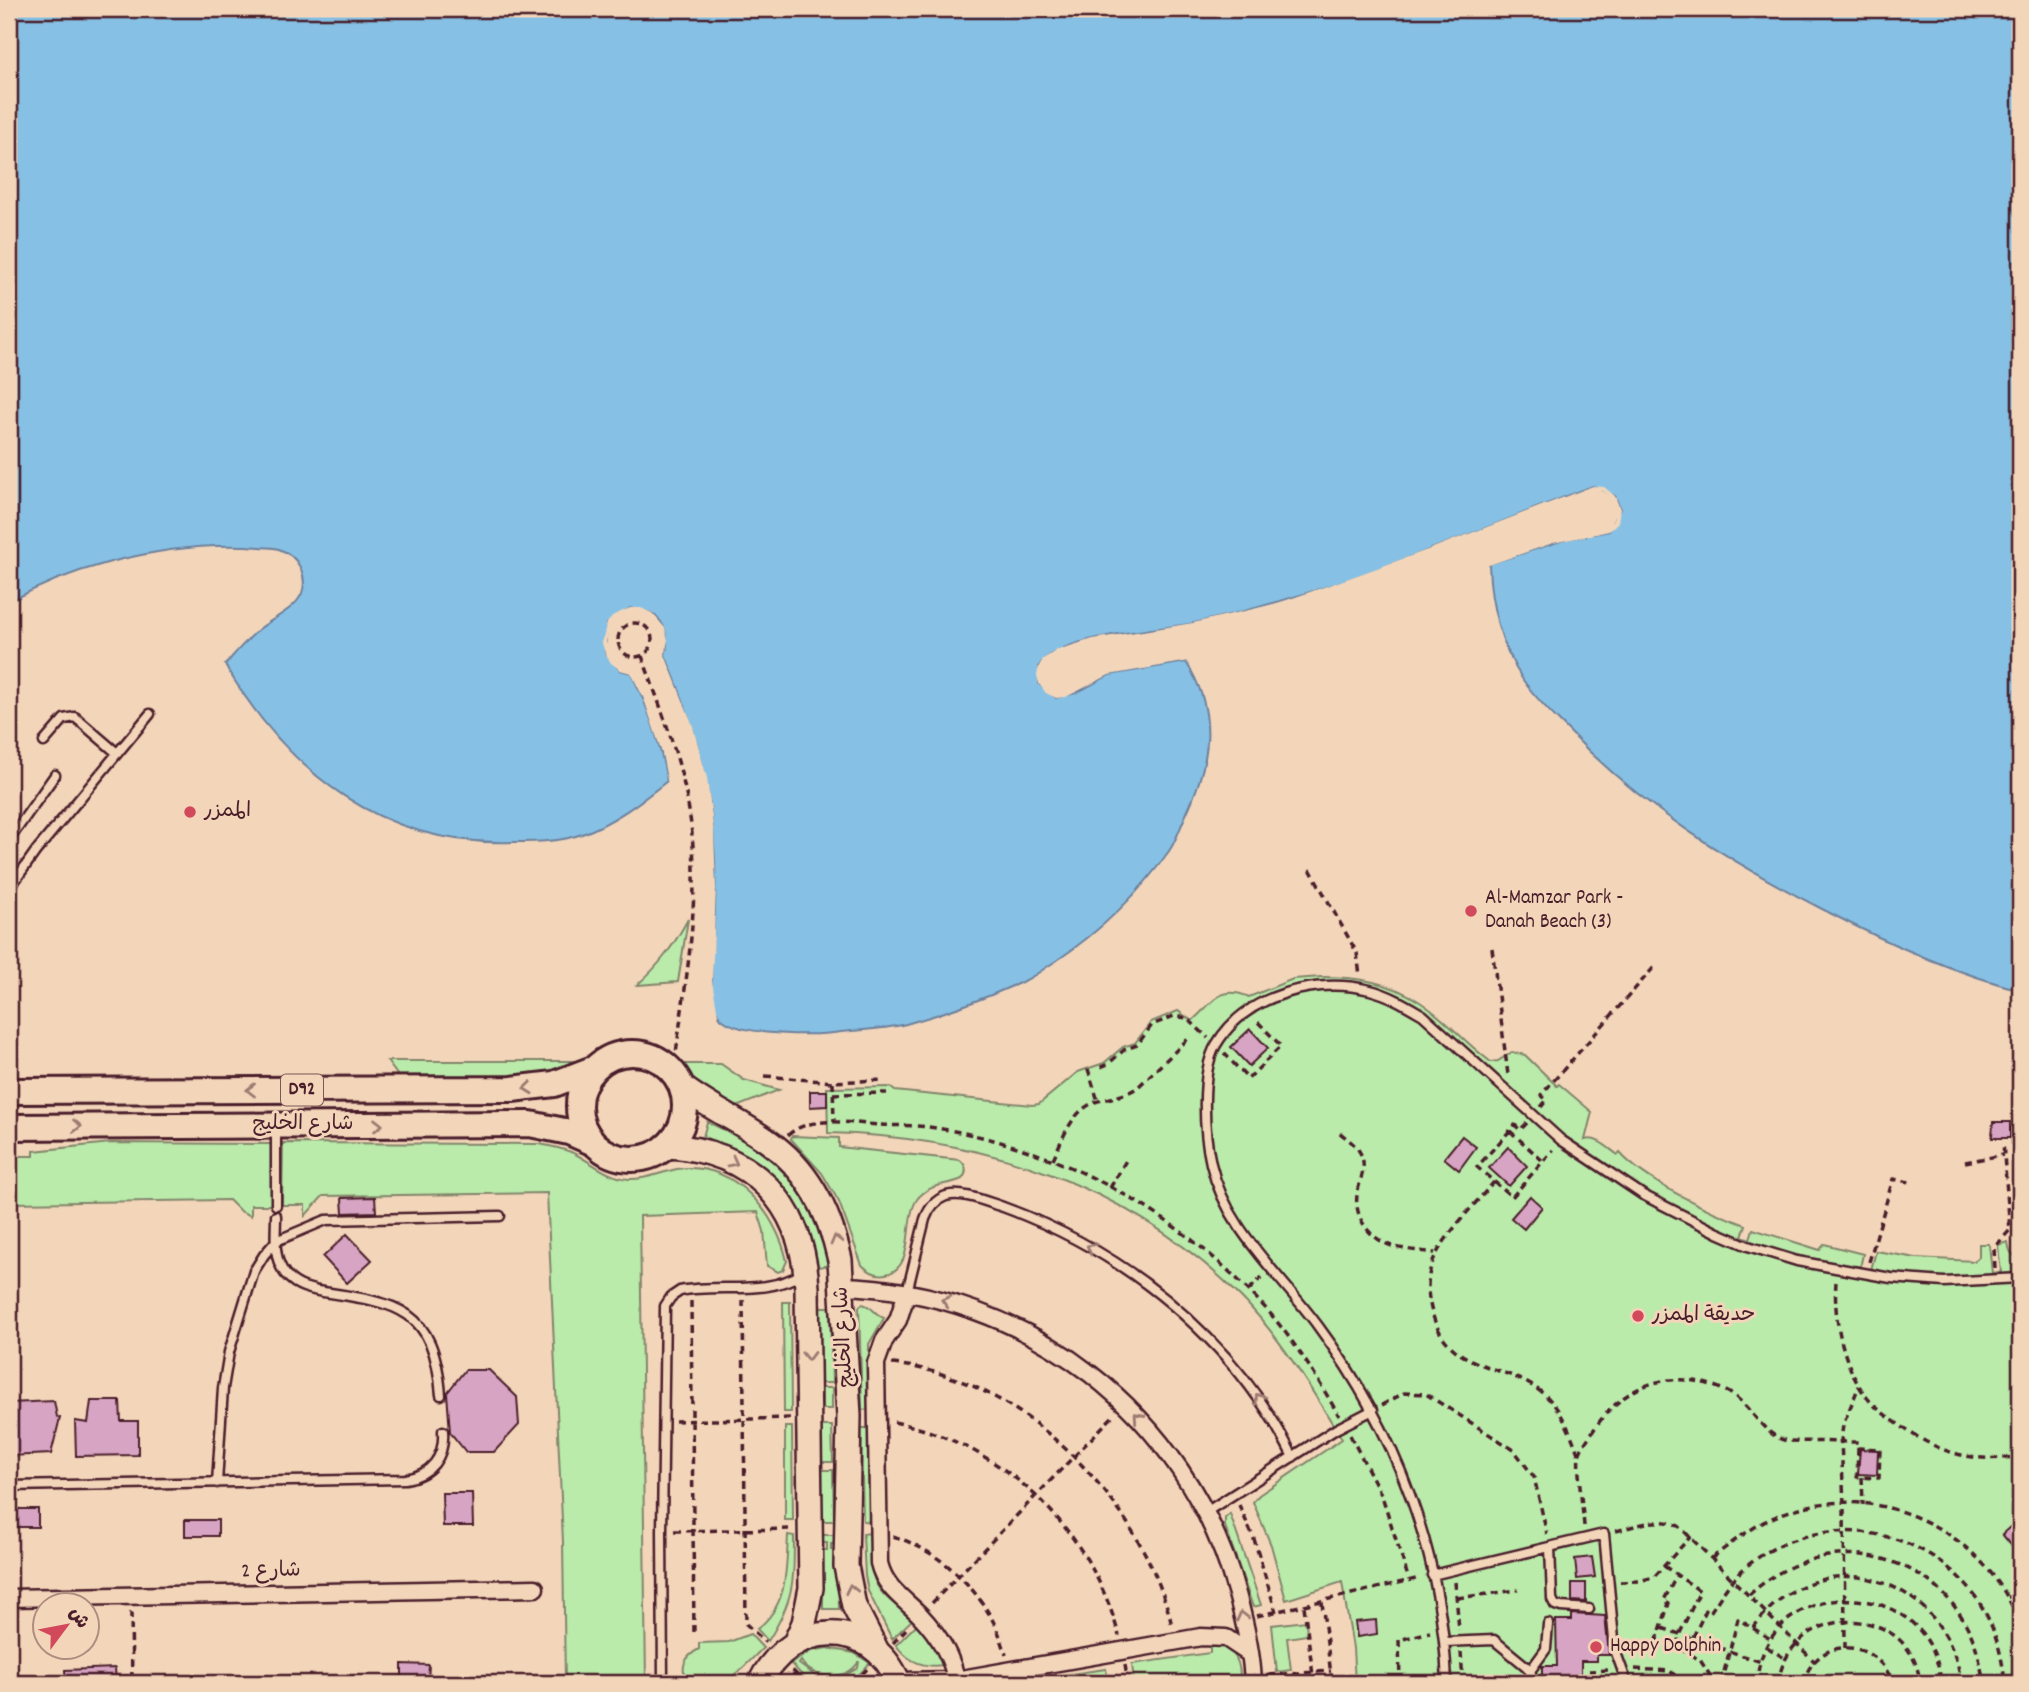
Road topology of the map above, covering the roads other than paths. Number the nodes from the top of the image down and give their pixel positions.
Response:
1 (150, 714) dead end
2 (44, 742) dead end
3 (117, 753) junction
4 (55, 775) dead end
5 (9, 840) edge
6 (9, 887) edge
7 (593, 1069) junction
8 (678, 1079) junction
9 (9, 1091) edge
10 (276, 1125) junction
11 (9, 1127) edge
12 (594, 1143) junction
13 (668, 1146) junction
14 (276, 1205) dead end
15 (276, 1216) dead end
16 (500, 1216) dead end
17 (276, 1241) junction
18 (2020, 1278) edge
19 (807, 1279) junction
20 (842, 1286) junction
21 (907, 1292) junction
22 (441, 1395) dead end
23 (1373, 1410) junction
24 (443, 1431) dead end
25 (1293, 1457) junction
26 (217, 1483) junction
27 (9, 1486) edge
28 (1206, 1512) junction
29 (1550, 1547) junction
30 (1432, 1575) junction
31 (535, 1588) dead end
32 (9, 1598) edge
33 (1589, 1609) dead end
34 (1548, 1624) dead end
35 (1444, 1642) junction
36 (879, 1653) junction
37 (1250, 1654) junction
38 (770, 1666) edge
39 (1530, 1671) junction
40 (1253, 1680) edge
41 (899, 1682) edge
42 (956, 1682) edge
43 (663, 1683) edge
44 (1447, 1683) edge
45 (1531, 1683) edge
46 (1627, 1683) edge

1 - 3 lane
2 - 3 lane
3 - 6 lane
4 - 5 lane
7 - 8 main road
7 -> 9 main road, شارع الخليج / D92
7 - 12 main road
8 - 13 main road
20 -> 8 main road, شارع الخليج
11 -> 10 main road, شارع الخليج / D92
10 -> 12 main road, شارع الخليج / D92
10 - 14 lane
12 - 13 main road
13 -> 19 main road, شارع الخليج
15 - 17 lane
16 - 17 lane
17 - 22 lane
17 - 26 lane
18 - 23 lane
19 - 20 main road
19 -> 38 main road, شارع الخليج
19 - 43 lane
20 - 21 street
36 -> 20 main road, شارع الخليج
25 -> 21 lane
28 -> 21 street
21 - 42 street
23 - 25 lane
23 - 30 lane
24 - 26 lane
25 - 28 lane
26 - 27 lane
37 -> 28 street
29 - 30 lane
29 - 33 lane
29 - 46 lane
30 - 35 lane
31 - 32 street, شارع 2
34 - 39 lane
35 - 39 lane
35 - 44 lane
36 - 38 main road
36 - 41 main road, شارع الخليج
37 - 40 street
37 - 42 street
39 - 45 lane
41 - 42 street

